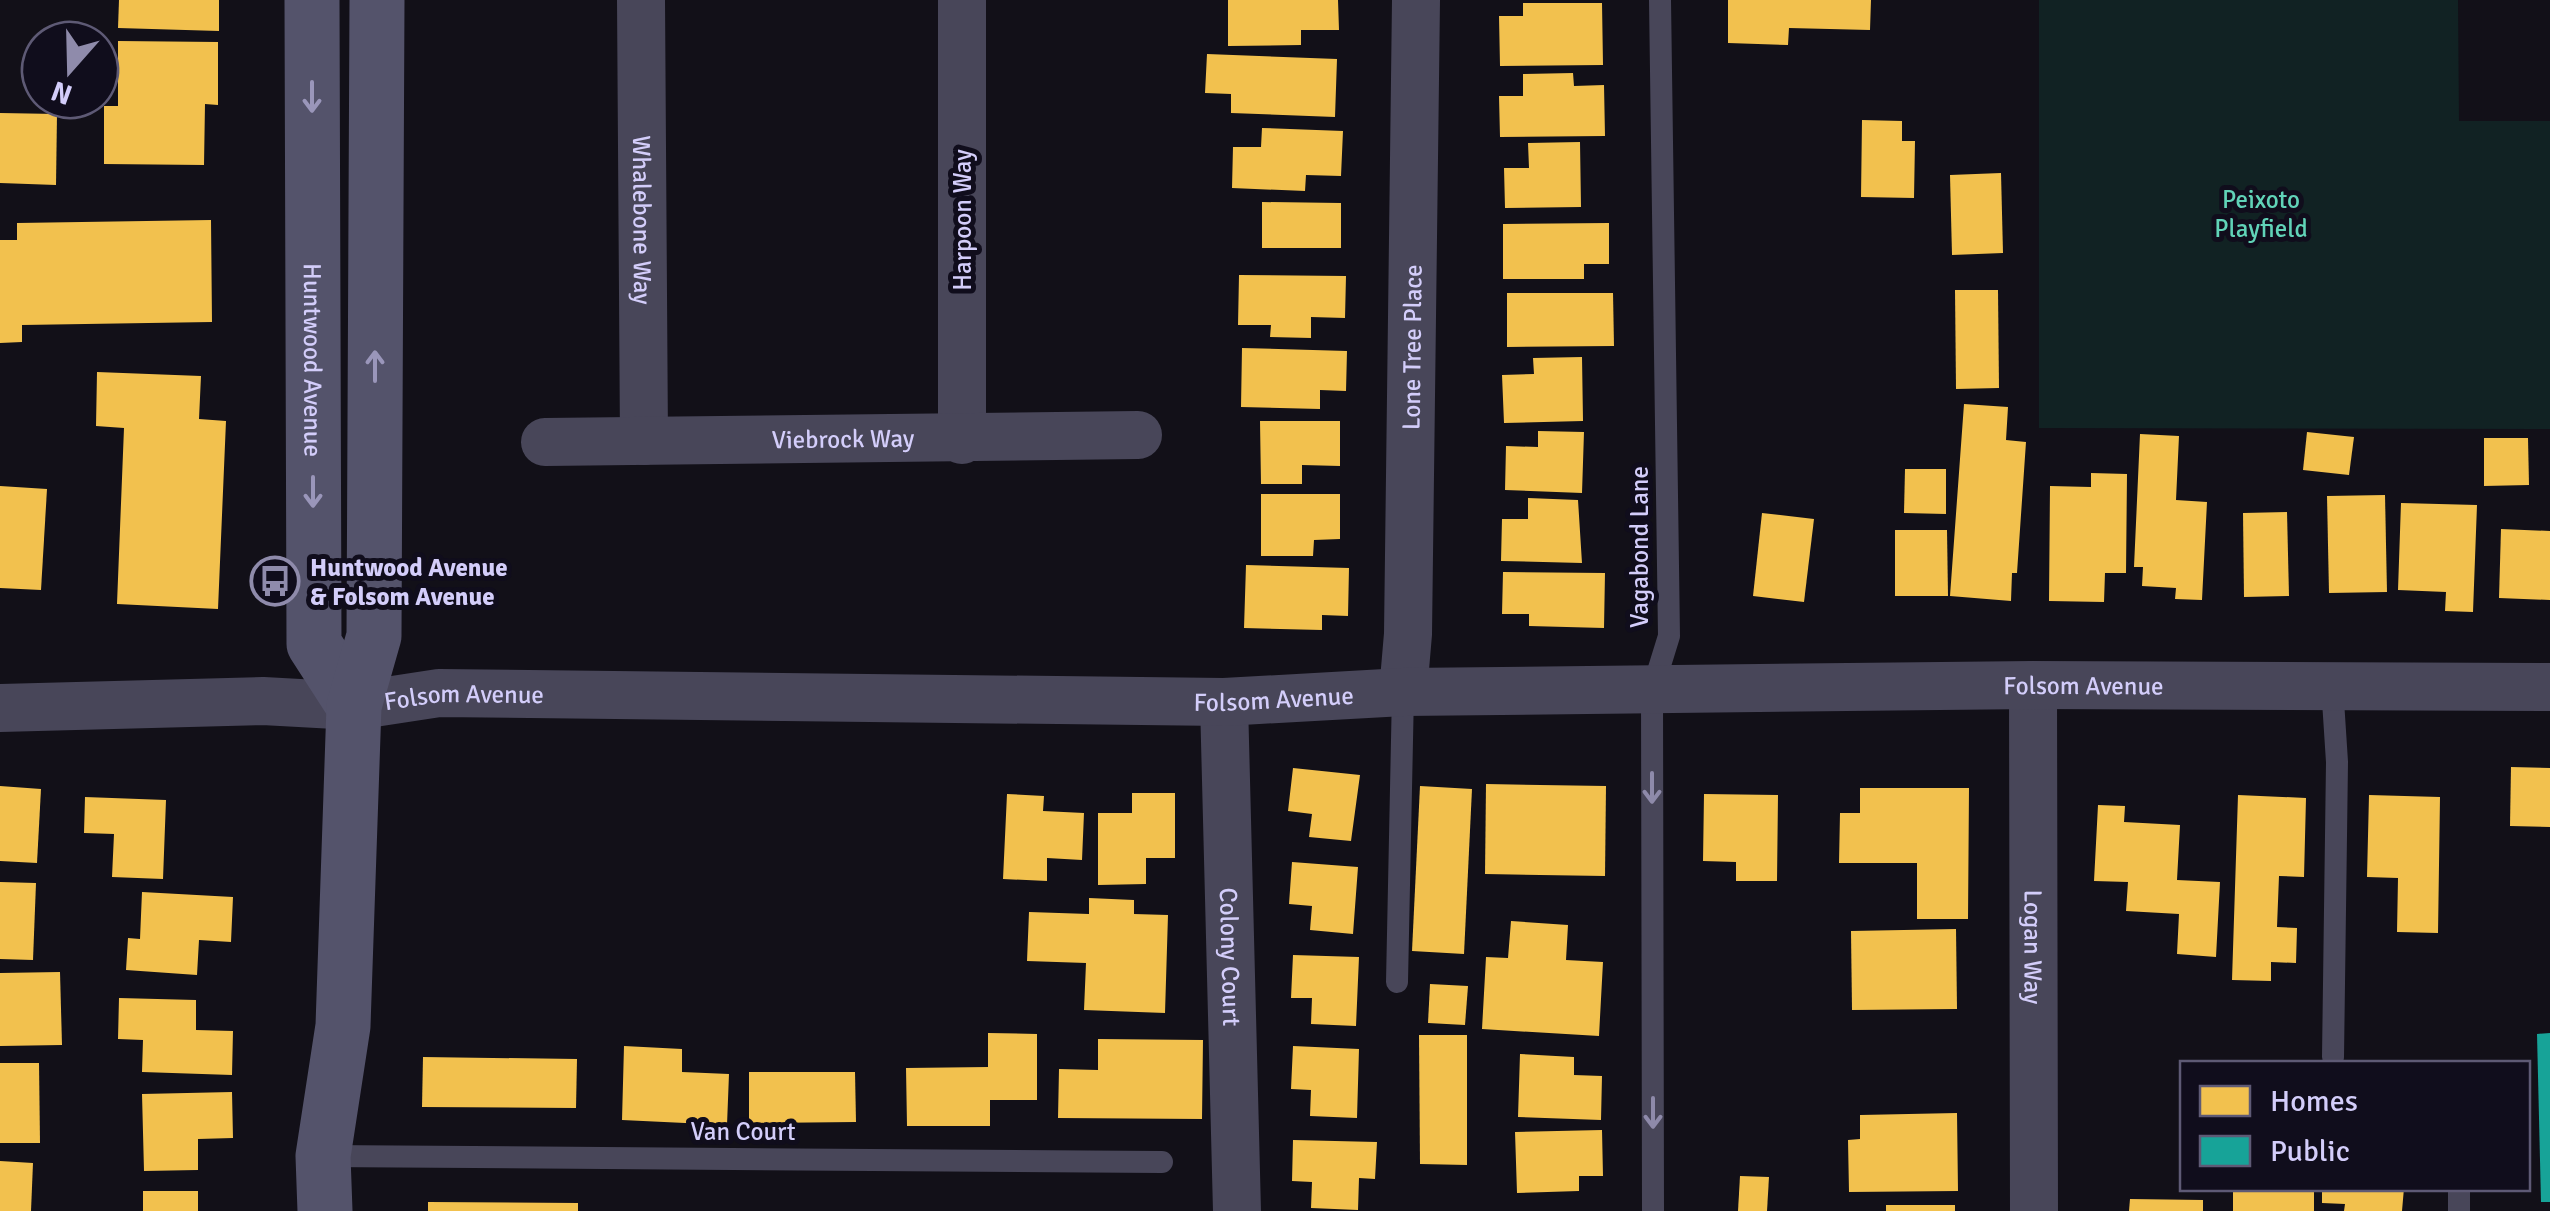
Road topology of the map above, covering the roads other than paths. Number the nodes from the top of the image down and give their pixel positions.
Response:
1 (312, 0) edge
2 (378, 0) edge
3 (641, 0) edge
4 (962, 0) edge
5 (1416, 0) edge
6 (1660, 0) edge
7 (1138, 435) dead end
8 (962, 440) junction
9 (644, 441) junction
10 (545, 442) dead end
11 (2033, 685) junction
12 (2332, 685) junction
13 (2550, 687) edge
14 (1652, 691) junction
15 (1403, 692) junction
16 (1224, 702) junction
17 (354, 706) junction
18 (0, 708) edge
19 (1396, 982) dead end
20 (2333, 1057) dead end
21 (323, 1156) junction
22 (1162, 1162) dead end
23 (325, 1211) edge
24 (1237, 1211) edge
25 (1653, 1211) edge
26 (2034, 1211) edge

1 -> 17 street, Huntwood Avenue
17 -> 2 street
3 - 9 street, Whalebone Way
4 - 8 street, Harpoon Way
5 - 15 street, Lone Tree Place
6 - 14 lane, Vagabond Lane
7 - 8 street, Viebrock Way
8 - 9 street, Viebrock Way
9 - 10 street, Viebrock Way
11 - 12 street, Folsom Avenue
11 - 14 street, Folsom Avenue
11 - 26 street, Logan Way
12 - 13 street, Folsom Avenue
12 - 20 lane
14 - 15 street, Folsom Avenue
14 -> 25 lane, Vagabond Lane
15 - 16 street, Folsom Avenue
15 - 19 lane
16 - 17 street, Folsom Avenue
16 - 24 street, Colony Court
17 - 18 street, Folsom Avenue
17 - 21 street
21 - 22 lane, Van Court
21 - 23 street

